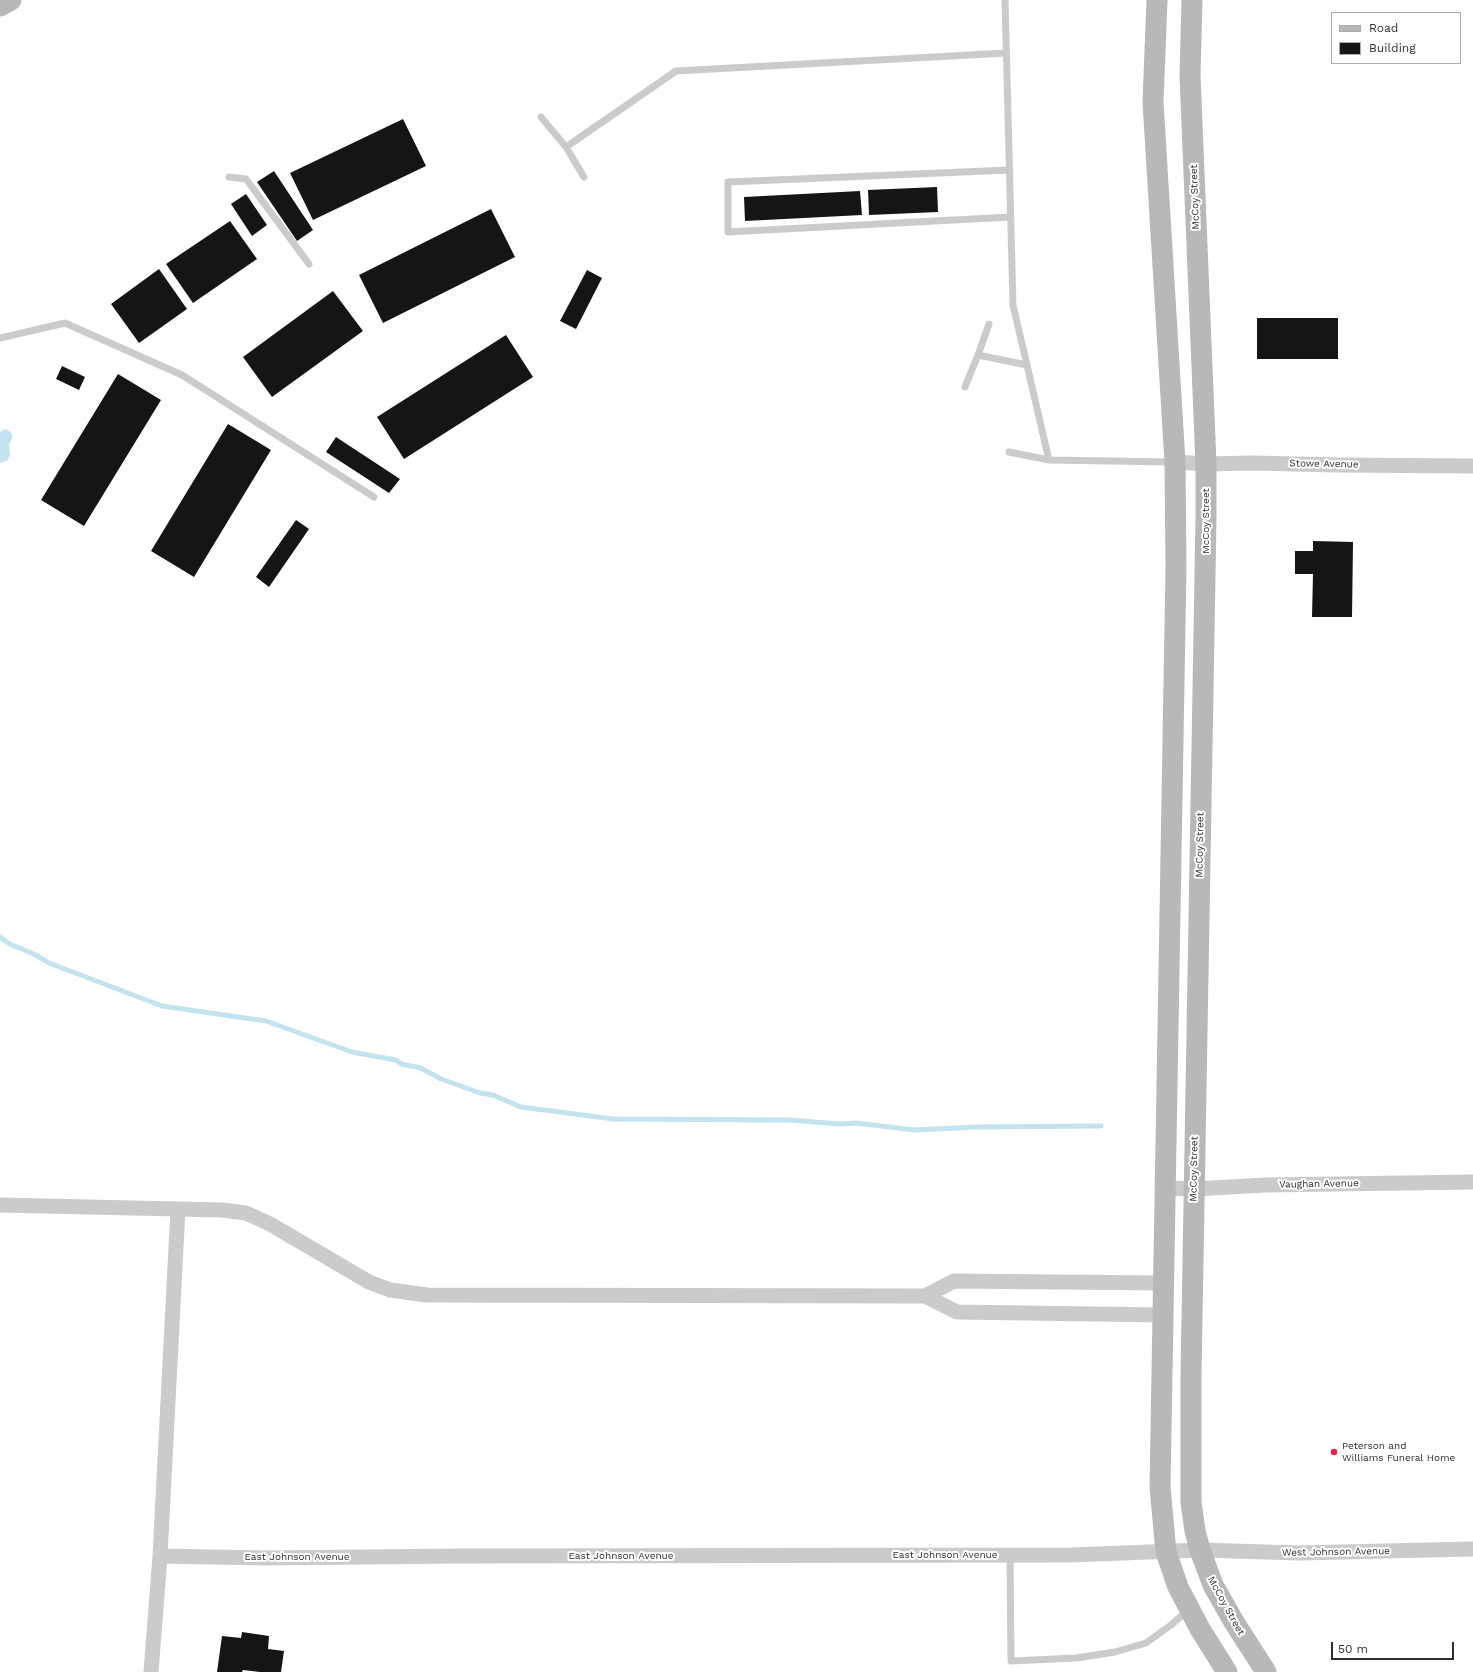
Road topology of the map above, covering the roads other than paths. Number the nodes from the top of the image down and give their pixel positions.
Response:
1 (11, 0) edge
2 (1005, 0) edge
3 (1157, 0) edge
4 (1192, 0) edge
5 (0, 6) edge
6 (1006, 53) junction
7 (540, 117) dead end
8 (566, 147) junction
9 (1009, 170) junction
10 (229, 177) dead end
11 (584, 177) dead end
12 (1010, 217) junction
13 (309, 264) dead end
14 (989, 324) dead end
15 (0, 338) edge
16 (978, 355) junction
17 (1027, 366) junction
18 (965, 386) dead end
19 (1009, 452) dead end
20 (1049, 460) junction
21 (1175, 462) junction
22 (1206, 464) junction
23 (1473, 466) edge
24 (374, 497) dead end
25 (1473, 1182) edge
26 (1164, 1188) junction
27 (1194, 1189) junction
28 (0, 1205) edge
29 (178, 1209) junction
30 (1163, 1283) junction
31 (925, 1296) junction
32 (1162, 1315) junction
33 (1473, 1549) edge
34 (1200, 1550) junction
35 (1166, 1552) junction
36 (1010, 1555) junction
37 (160, 1556) junction
38 (1189, 1609) junction
39 (151, 1672) edge
40 (1227, 1672) edge
41 (1266, 1672) edge

1 - 5 street
2 - 6 lane
3 - 21 street
4 - 22 street, McCoy Street
6 - 8 lane
6 - 9 lane
7 - 8 lane
8 - 11 lane
9 - 12 lane
9 - 12 lane
10 - 13 lane
12 - 17 lane
14 - 16 lane
15 - 24 lane
16 - 17 lane
16 - 18 lane
17 - 20 lane
19 - 20 lane
20 - 21 lane
21 - 22 street, Stowe Avenue
21 - 26 street
22 - 23 street, Stowe Avenue
22 - 27 street, McCoy Street
25 - 27 street, Vaughan Avenue
26 - 27 street, Vaughan Avenue
26 - 30 street
27 - 34 street, McCoy Street
28 - 29 street
29 - 31 street
29 - 37 street
30 - 31 street
30 - 32 street
31 - 32 street
32 - 35 street
33 - 34 street, West Johnson Avenue
34 - 35 street, East Johnson Avenue
34 - 41 street, McCoy Street
35 - 36 street, East Johnson Avenue
35 - 38 street
36 - 37 street, East Johnson Avenue
36 - 38 lane
37 - 39 street
38 - 40 street

